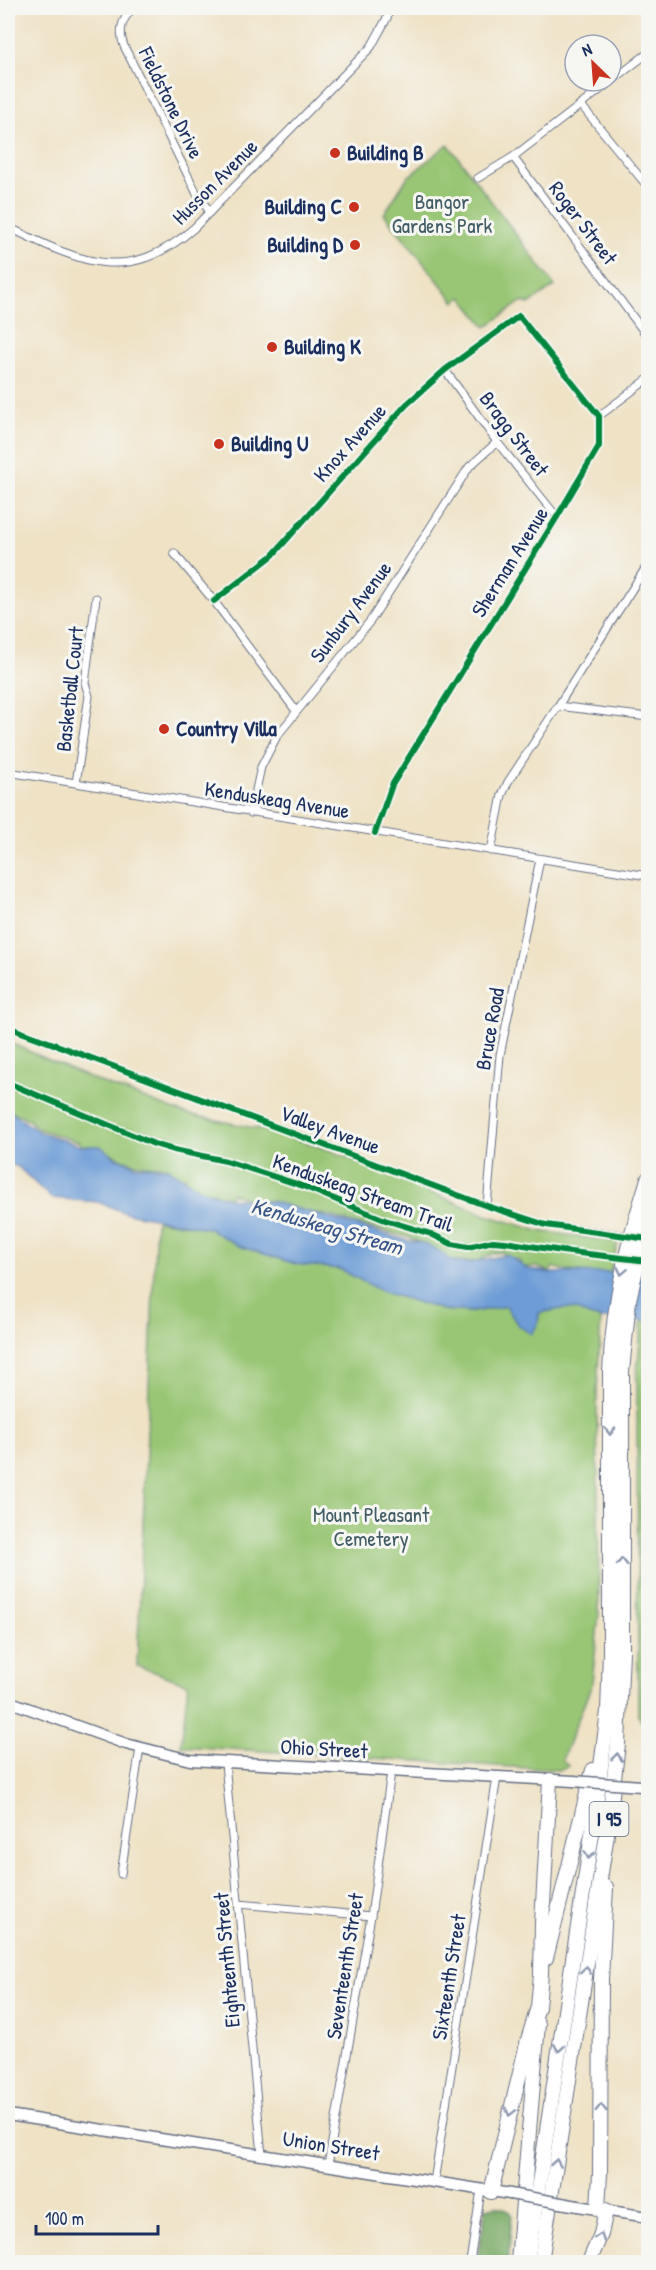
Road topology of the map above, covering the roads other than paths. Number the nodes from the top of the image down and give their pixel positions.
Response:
1 (133, 8) edge
2 (390, 8) edge
3 (648, 53) edge
4 (581, 105) junction
5 (513, 157) junction
6 (648, 171) edge
7 (478, 177) dead end
8 (641, 177) junction
9 (648, 187) edge
10 (210, 212) junction
11 (8, 227) edge
12 (648, 337) edge
13 (445, 369) junction
14 (648, 379) edge
15 (599, 416) junction
16 (497, 442) junction
17 (557, 517) junction
18 (174, 553) dead end
19 (648, 564) edge
20 (96, 598) dead end
21 (214, 601) junction
22 (558, 706) junction
23 (296, 711) junction
24 (648, 717) edge
25 (8, 772) edge
26 (76, 783) junction
27 (251, 813) junction
28 (375, 833) junction
29 (491, 851) junction
30 (540, 859) junction
31 (648, 876) edge
32 (8, 1027) edge
33 (648, 1179) edge
34 (488, 1206) junction
35 (643, 1216) edge
36 (648, 1239) edge
37 (616, 1372) junction
38 (610, 1652) junction
39 (8, 1701) edge
40 (140, 1748) junction
41 (225, 1763) junction
42 (391, 1772) junction
43 (498, 1777) junction
44 (550, 1780) junction
45 (645, 1786) edge
46 (609, 1821) junction
47 (121, 1874) dead end
48 (239, 1904) junction
49 (371, 1916) junction
50 (542, 1974) junction
51 (538, 2007) junction
52 (8, 2115) edge
53 (262, 2155) junction
54 (328, 2166) junction
55 (434, 2182) junction
56 (486, 2191) junction
57 (602, 2210) junction
58 (648, 2217) edge
59 (470, 2262) edge
60 (518, 2262) edge
61 (527, 2262) edge
62 (541, 2262) edge
63 (589, 2262) edge

1 - 10 street, Fieldstone Drive
2 - 10 street, Husson Avenue
3 - 4 street
4 - 5 street
4 - 8 street
5 - 7 street
5 - 12 street, Roger Street
6 - 8 street
8 - 9 street
10 - 11 street, Husson Avenue
13 - 15 street, Knox Avenue
13 - 16 street, Bragg Street
13 - 21 street, Knox Avenue
14 - 15 street
15 - 17 street, Sherman Avenue
16 - 17 street, Bragg Street
16 - 23 street, Sunbury Avenue
17 - 28 street, Sherman Avenue
18 - 21 street
19 - 22 street
20 - 26 street, Basketball Court
21 - 23 street
22 - 24 street
22 - 29 street
23 - 27 street, Sunbury Avenue
25 - 26 street, Kenduskeag Avenue
26 - 27 street, Kenduskeag Avenue
27 - 28 street, Kenduskeag Avenue
28 - 29 street, Kenduskeag Avenue
29 - 30 street, Kenduskeag Avenue
30 - 31 street, Kenduskeag Avenue
30 - 34 street, Bruce Road
32 - 34 street, Valley Avenue
33 - 35 highway, I 95
34 - 36 street, Valley Avenue
35 - 37 highway, I 95, bridge
37 -> 38 highway, I 95
46 -> 37 highway, I 95
38 - 50 highway
38 -> 61 highway, I 95
39 - 40 street, Ohio Street
40 - 41 street, Ohio Street
40 - 47 street
41 - 42 street, Ohio Street
41 - 48 street, Eighteenth Street
42 - 43 street, Ohio Street
42 - 49 street, Seventeenth Street
43 - 44 street, Ohio Street
43 - 55 street, Sixteenth Street
44 - 45 street, Ohio Street, bridge
44 - 50 highway
57 -> 46 highway
62 -> 46 highway, I 95
48 - 49 street
48 - 53 street, Eighteenth Street
49 - 54 street, Seventeenth Street
50 - 51 highway
51 -> 56 highway
51 - 60 highway
52 - 53 street, Union Street
53 - 54 street, Union Street
54 - 55 street, Union Street
55 - 56 street, Union Street
56 - 57 street, Union Street, bridge
56 - 59 street
57 - 58 street, Union Street
63 -> 57 highway

